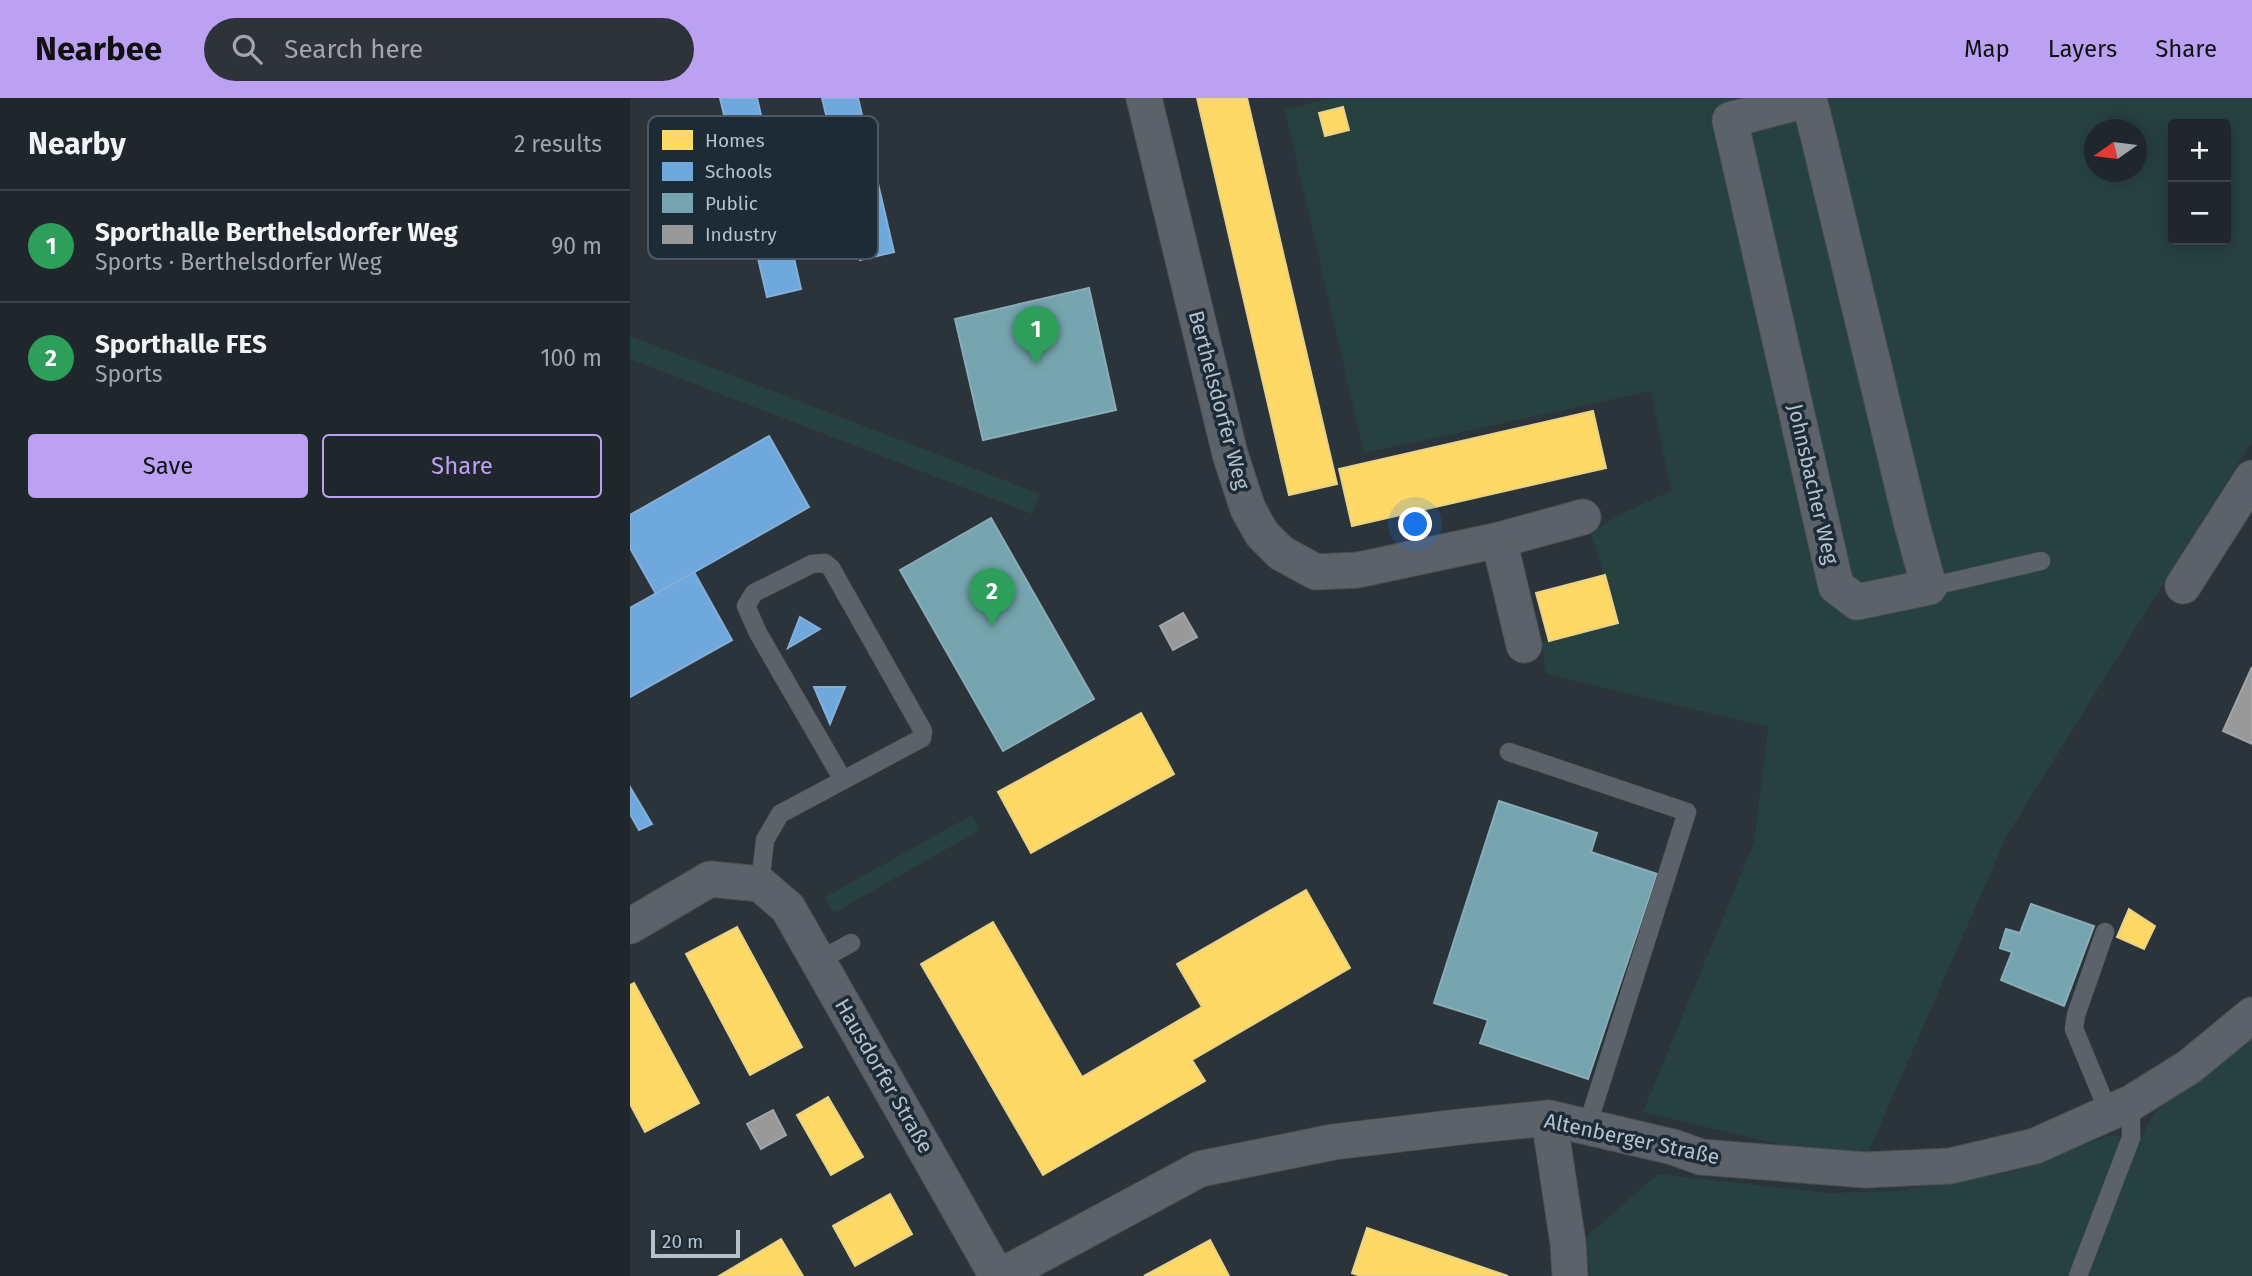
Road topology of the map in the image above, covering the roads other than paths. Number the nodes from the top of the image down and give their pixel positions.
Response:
1 (1144, 98) edge
2 (1809, 98) edge
3 (2252, 478) edge
4 (1583, 517) dead end
5 (1499, 540) junction
6 (2041, 561) dead end
7 (2183, 586) dead end
8 (1929, 587) junction
9 (1524, 645) dead end
10 (1509, 751) dead end
11 (843, 780) junction
12 (760, 884) junction
13 (630, 926) edge
14 (2105, 932) dead end
15 (851, 943) dead end
16 (818, 961) junction
17 (2252, 1015) edge
18 (2120, 1108) junction
19 (1549, 1118) junction
20 (1587, 1127) junction
21 (999, 1276) edge
22 (1570, 1276) edge
23 (2078, 1276) edge

1 - 5 street, Berthelsdorfer Weg
2 - 8 street, Johnsbacher Weg
2 - 8 street, Johnsbacher Weg
3 - 7 street
4 - 5 street, Berthelsdorfer Weg
5 - 9 street
6 - 8 lane
10 - 20 lane
11 - 11 lane
11 - 12 lane
12 - 13 street
12 - 16 street, Hausdorfer Straße
14 - 18 lane
15 - 16 lane
16 - 21 street, Hausdorfer Straße
17 - 18 street, Altenberger Straße
18 - 20 street, Altenberger Straße
18 - 23 lane
19 - 20 street, Altenberger Straße
19 - 21 street, Altenberger Straße
19 - 22 street

